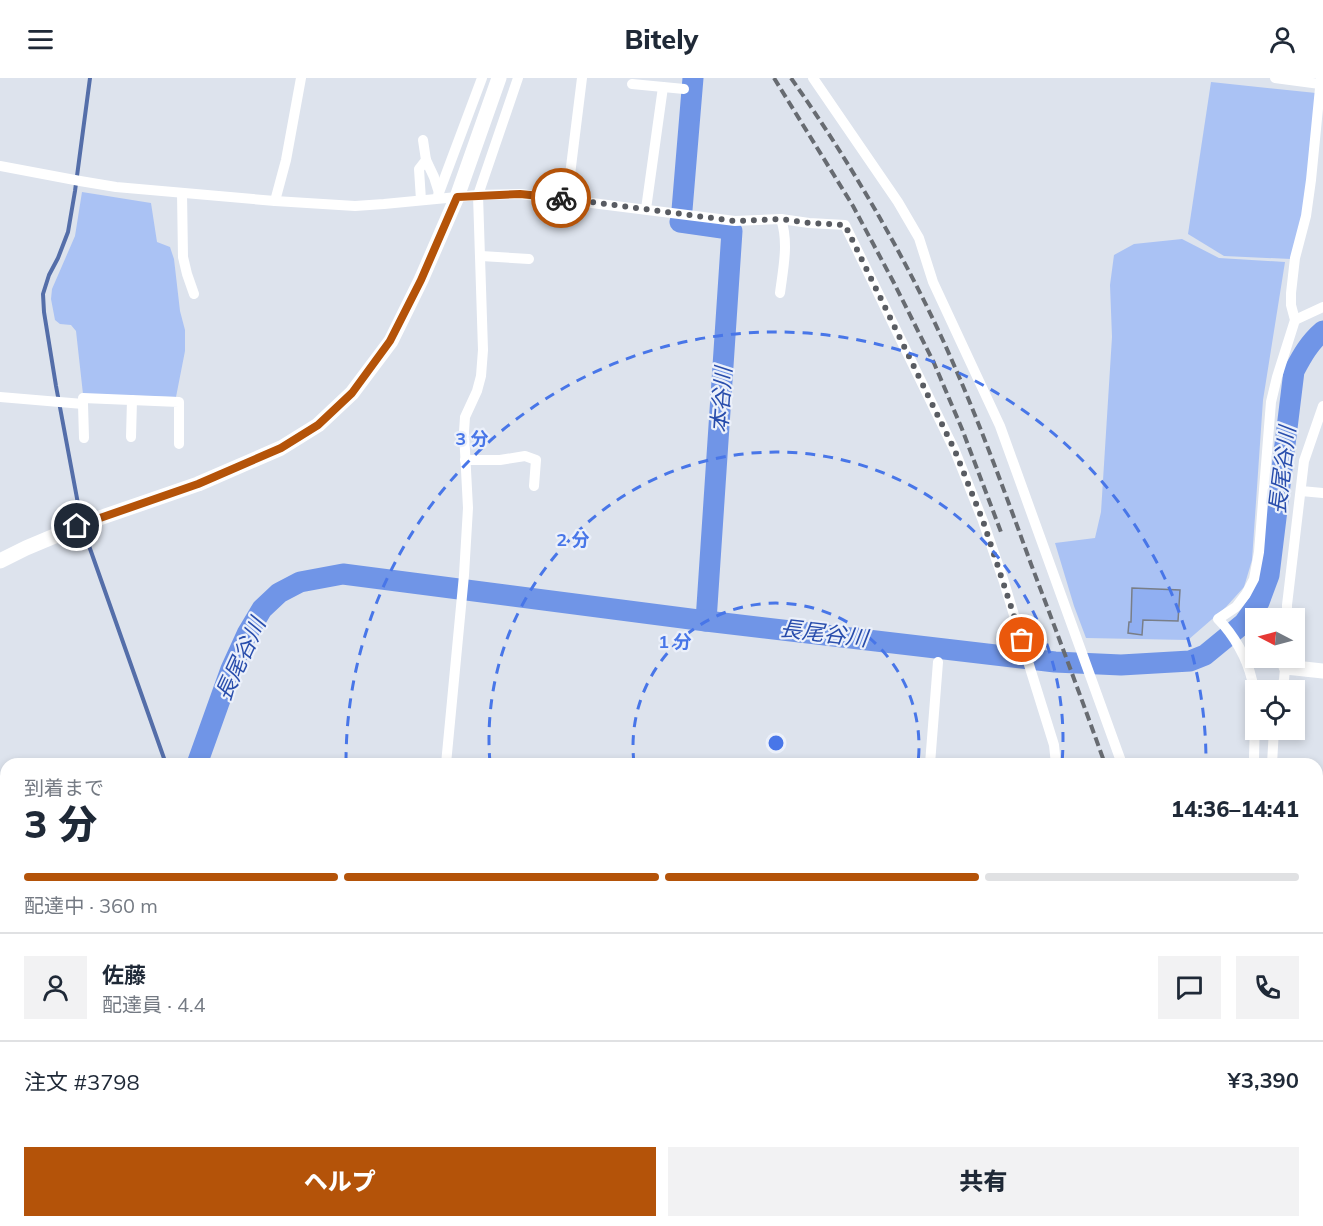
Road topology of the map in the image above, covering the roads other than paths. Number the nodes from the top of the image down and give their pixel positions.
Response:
1 (301, 78) edge
2 (482, 78) edge
3 (499, 78) edge
4 (518, 78) edge
5 (582, 78) edge
6 (813, 78) edge
7 (1275, 78) edge
8 (1321, 81) edge
9 (632, 84) dead end
10 (663, 87) junction
11 (684, 89) dead end
12 (423, 141) dead end
13 (426, 160) junction
14 (0, 166) edge
15 (182, 193) junction
16 (478, 195) junction
17 (438, 196) junction
18 (457, 197) junction
19 (567, 199) junction
20 (421, 200) junction
21 (275, 201) junction
22 (646, 209) junction
23 (781, 219) junction
24 (481, 256) junction
25 (529, 259) dead end
26 (780, 293) dead end
27 (194, 294) dead end
28 (1323, 307) edge
29 (1295, 320) junction
30 (0, 397) edge
31 (132, 400) junction
32 (83, 404) junction
33 (1323, 406) edge
34 (131, 437) dead end
35 (84, 438) dead end
36 (179, 444) dead end
37 (465, 460) junction
38 (534, 486) dead end
39 (1301, 491) junction
40 (1323, 493) edge
41 (0, 561) edge
42 (1287, 608) edge
43 (938, 662) dead end
44 (1305, 667) edge
45 (1323, 671) edge
46 (1273, 740) edge
47 (447, 758) edge
48 (930, 758) edge
49 (1055, 758) edge
50 (1120, 758) edge
51 (1254, 758) edge
52 (1272, 758) edge

1 - 21 street
2 - 17 street
3 - 18 main road
4 - 16 street
5 - 19 street
6 - 50 street
7 - 8 street
8 - 29 street
9 - 10 street
10 - 11 street
10 - 22 street
12 - 13 street
13 - 17 street
13 - 20 street
14 - 15 street
15 - 21 street
15 - 27 street
16 - 18 street
16 - 19 street
16 - 24 street
17 - 18 street
17 - 20 street
18 - 41 main road
19 - 22 street
20 - 21 street
22 - 23 street
23 - 26 street
23 - 49 street
24 - 25 street
24 - 37 street
28 - 29 street
29 - 51 street
30 - 32 street
31 - 32 street
31 - 34 street
31 - 36 street
32 - 35 street
33 - 39 street
37 - 38 street
37 - 47 street
39 - 40 street
39 - 42 street
43 - 48 street
44 - 45 main road
46 - 52 street

